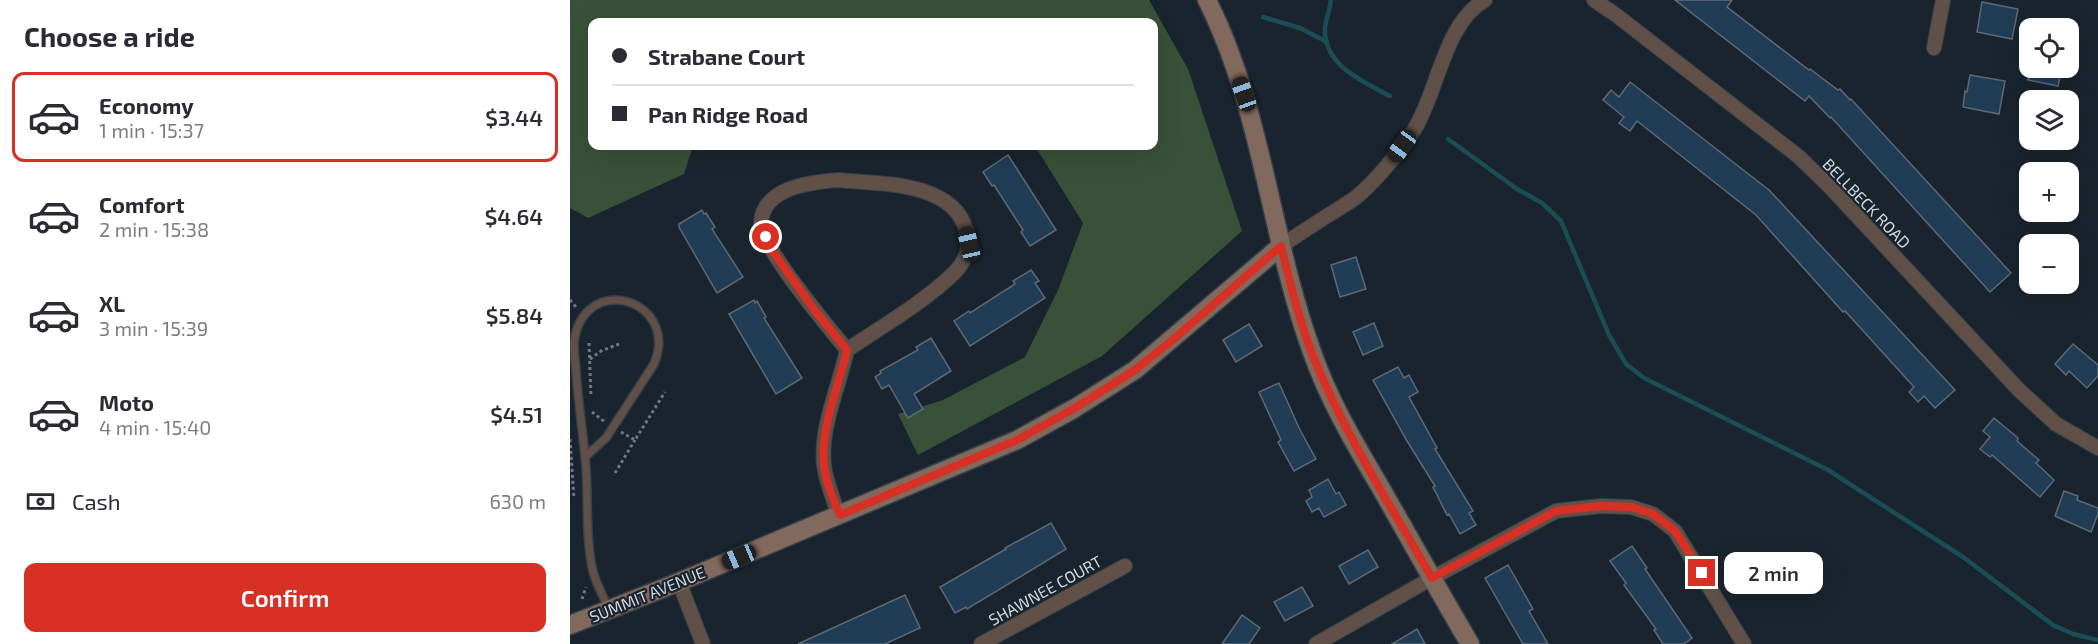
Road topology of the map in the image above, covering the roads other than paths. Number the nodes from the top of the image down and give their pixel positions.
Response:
1 (1207, 0) edge
2 (1485, 0) edge
3 (1594, 0) edge
4 (1943, 0) edge
5 (1934, 48) dead end
6 (1281, 246) junction
7 (847, 350) junction
8 (2098, 448) edge
9 (585, 458) junction
10 (840, 515) junction
11 (1125, 566) dead end
12 (1432, 578) junction
13 (679, 582) junction
14 (609, 609) junction
15 (570, 625) edge
16 (988, 642) edge
17 (703, 644) edge
18 (1316, 644) edge
19 (1470, 644) edge
20 (1744, 644) edge

1 - 6 street
2 - 6 street
3 - 8 street, BELLBECK ROAD
4 - 5 street
6 - 10 street, SUMMIT AVENUE
6 - 12 street
7 - 7 street
7 - 10 street
9 - 9 lane
9 - 14 lane
10 - 13 street, SUMMIT AVENUE
11 - 16 street, SHAWNEE COURT
12 - 18 street
12 - 19 street
12 - 20 street
13 - 14 street, SUMMIT AVENUE
13 - 17 street
14 - 15 street, SUMMIT AVENUE

